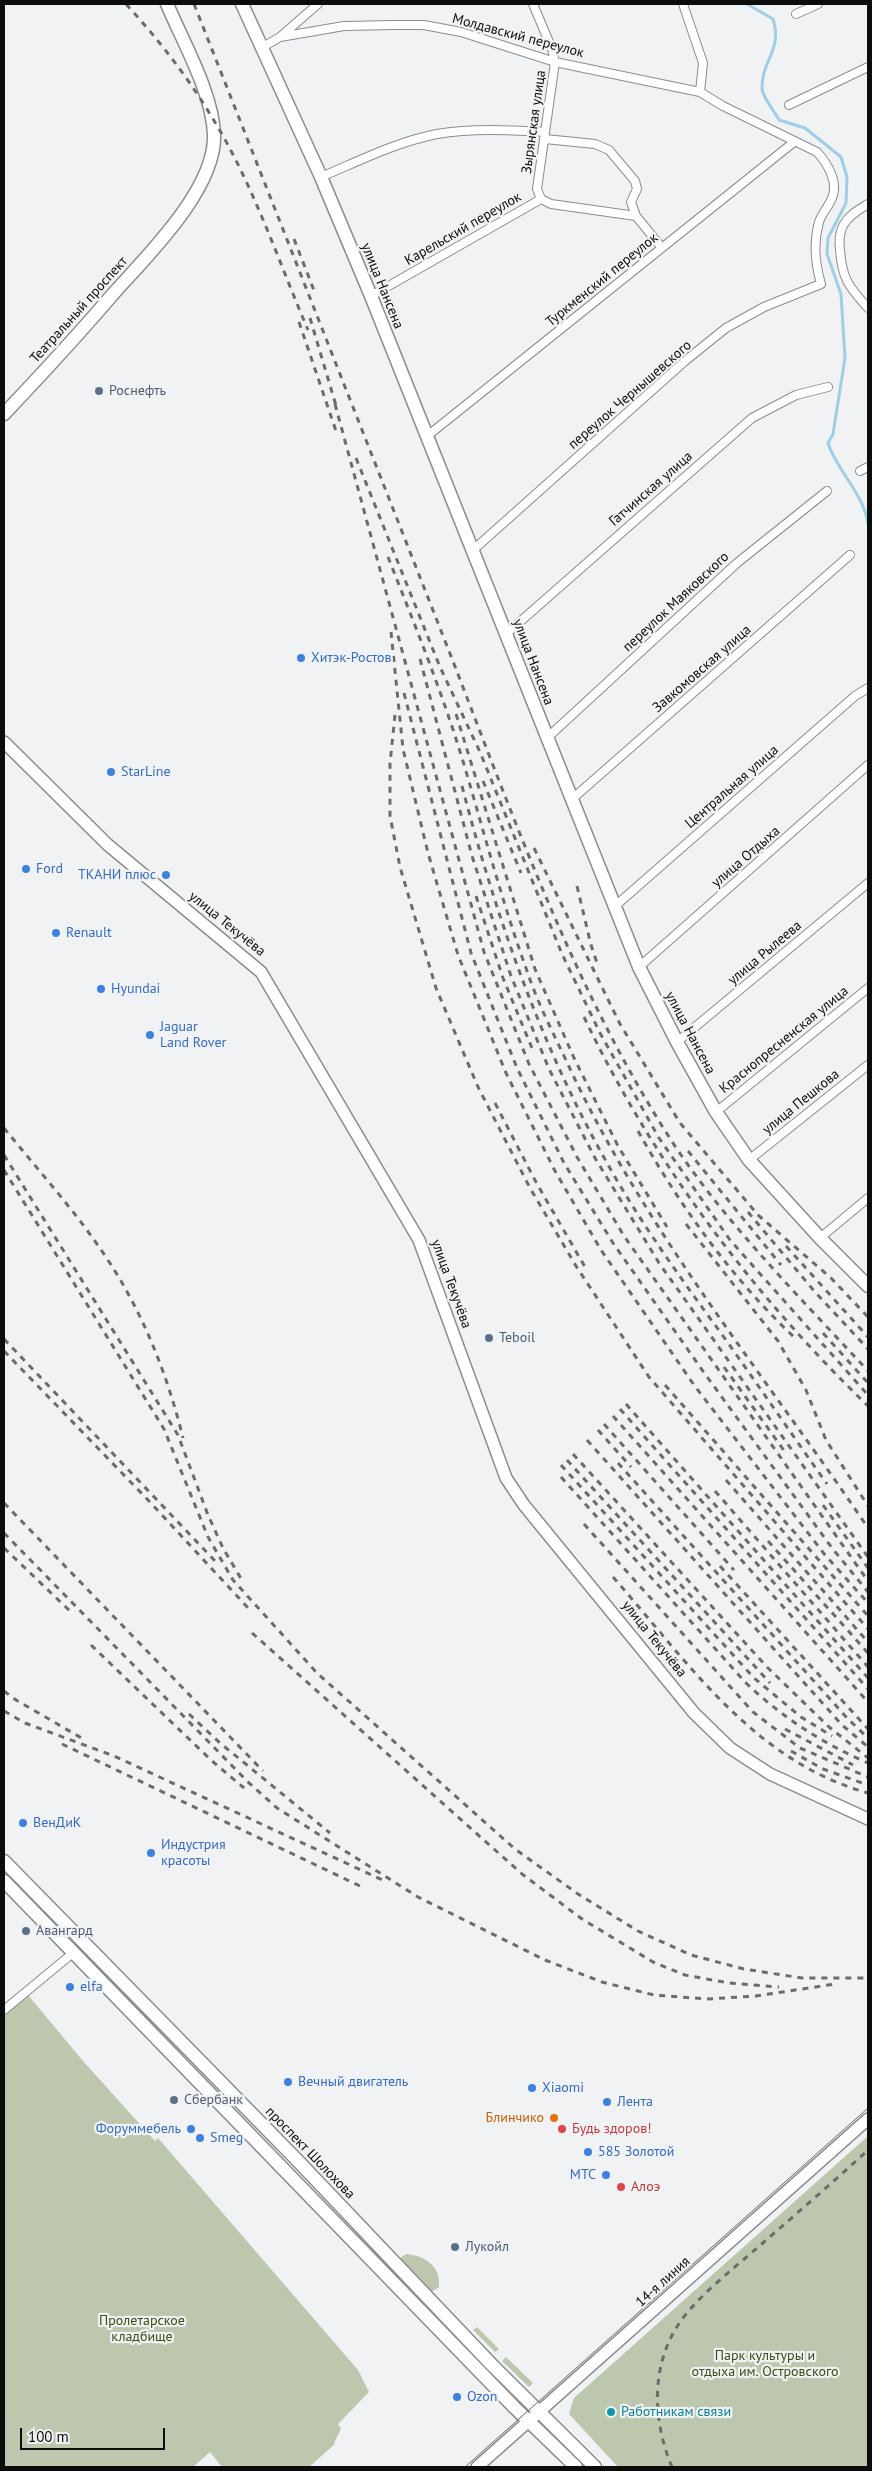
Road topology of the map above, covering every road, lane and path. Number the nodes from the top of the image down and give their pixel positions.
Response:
1 (167, 4) edge
2 (242, 4) edge
3 (318, 4) edge
4 (533, 4) edge
5 (683, 4) edge
6 (818, 4) edge
7 (796, 14) dead end
8 (280, 37) junction
9 (260, 48) junction
10 (555, 62) junction
11 (868, 67) edge
12 (700, 92) junction
13 (789, 105) dead end
14 (545, 135) junction
15 (794, 142) junction
16 (321, 177) junction
17 (542, 199) junction
18 (868, 204) edge
19 (636, 216) junction
20 (662, 248) junction
21 (821, 284) joint
22 (371, 296) junction
23 (868, 308) edge
24 (828, 387) dead end
25 (4, 414) edge
26 (426, 437) junction
27 (868, 467) edge
28 (860, 471) dead end
29 (827, 491) dead end
30 (472, 552) junction
31 (850, 555) dead end
32 (506, 634) junction
33 (868, 688) edge
34 (547, 738) junction
35 (5, 746) edge
36 (868, 765) edge
37 (572, 800) junction
38 (868, 883) edge
39 (614, 907) junction
40 (639, 967) junction
41 (868, 988) edge
42 (677, 1042) junction
43 (868, 1064) edge
44 (716, 1112) junction
45 (749, 1160) junction
46 (868, 1198) edge
47 (820, 1238) junction
48 (868, 1286) edge
49 (868, 1819) edge
50 (4, 1861) edge
51 (4, 1881) edge
52 (73, 1953) junction
53 (4, 2010) edge
54 (868, 2119) edge
55 (540, 2413) junction
56 (530, 2422) junction
57 (477, 2467) edge
58 (576, 2467) edge
59 (594, 2467) edge

1 - 25 main road, Театральный проспект
2 - 9 main road, улица Нансена
3 - 8 street
4 - 10 street, Зырянская улица
5 - 12 street
6 - 7 street
8 - 9 street
8 - 10 street, Молдавский переулок
9 - 16 main road, улица Нансена
10 - 12 street, Молдавский переулок
10 - 14 street, Зырянская улица
11 - 13 street
12 - 15 street, Молдавский переулок
14 - 16 street
14 - 17 street, Зырянская улица
14 - 19 street
15 - 20 street, Туркменский переулок
15 - 21 street, Молдавский переулок
16 - 22 main road, улица Нансена
17 - 19 street
17 - 22 street, Карельский переулок
18 - 23 street
19 - 20 street
20 - 26 street, Туркменский переулок
21 - 30 street, переулок Чернышевского
22 - 26 main road, улица Нансена
24 - 32 street, Гатчинская улица
26 - 30 main road, улица Нансена
27 - 28 street
29 - 34 street, переулок Маяковского
30 - 32 main road, улица Нансена
31 - 37 street, Завкомовская улица
32 - 34 main road, улица Нансена
33 - 39 street, Центральная улица
34 - 37 main road, улица Нансена
35 - 49 main road, улица Текучёва
36 - 40 street, улица Отдыха
37 - 39 main road, улица Нансена
38 - 42 street, улица Рылеева
39 - 40 main road, улица Нансена
40 - 42 main road, улица Нансена
41 - 44 street, Краснопресненская улица
42 - 44 main road, улица Нансена
43 - 45 street, улица Пешкова
44 - 45 main road, улица Нансена
45 - 47 main road, улица Нансена
46 - 47 street
47 - 48 main road, улица Нансена
50 - 55 main road, проспект Шолохова
51 - 52 main road
52 - 53 street
52 - 56 main road
54 - 55 main road, 14-я линия
55 - 56 main road, 14-я линия
55 - 59 main road, проспект Шолохова
56 - 57 main road, 14-я линия
56 - 58 main road

